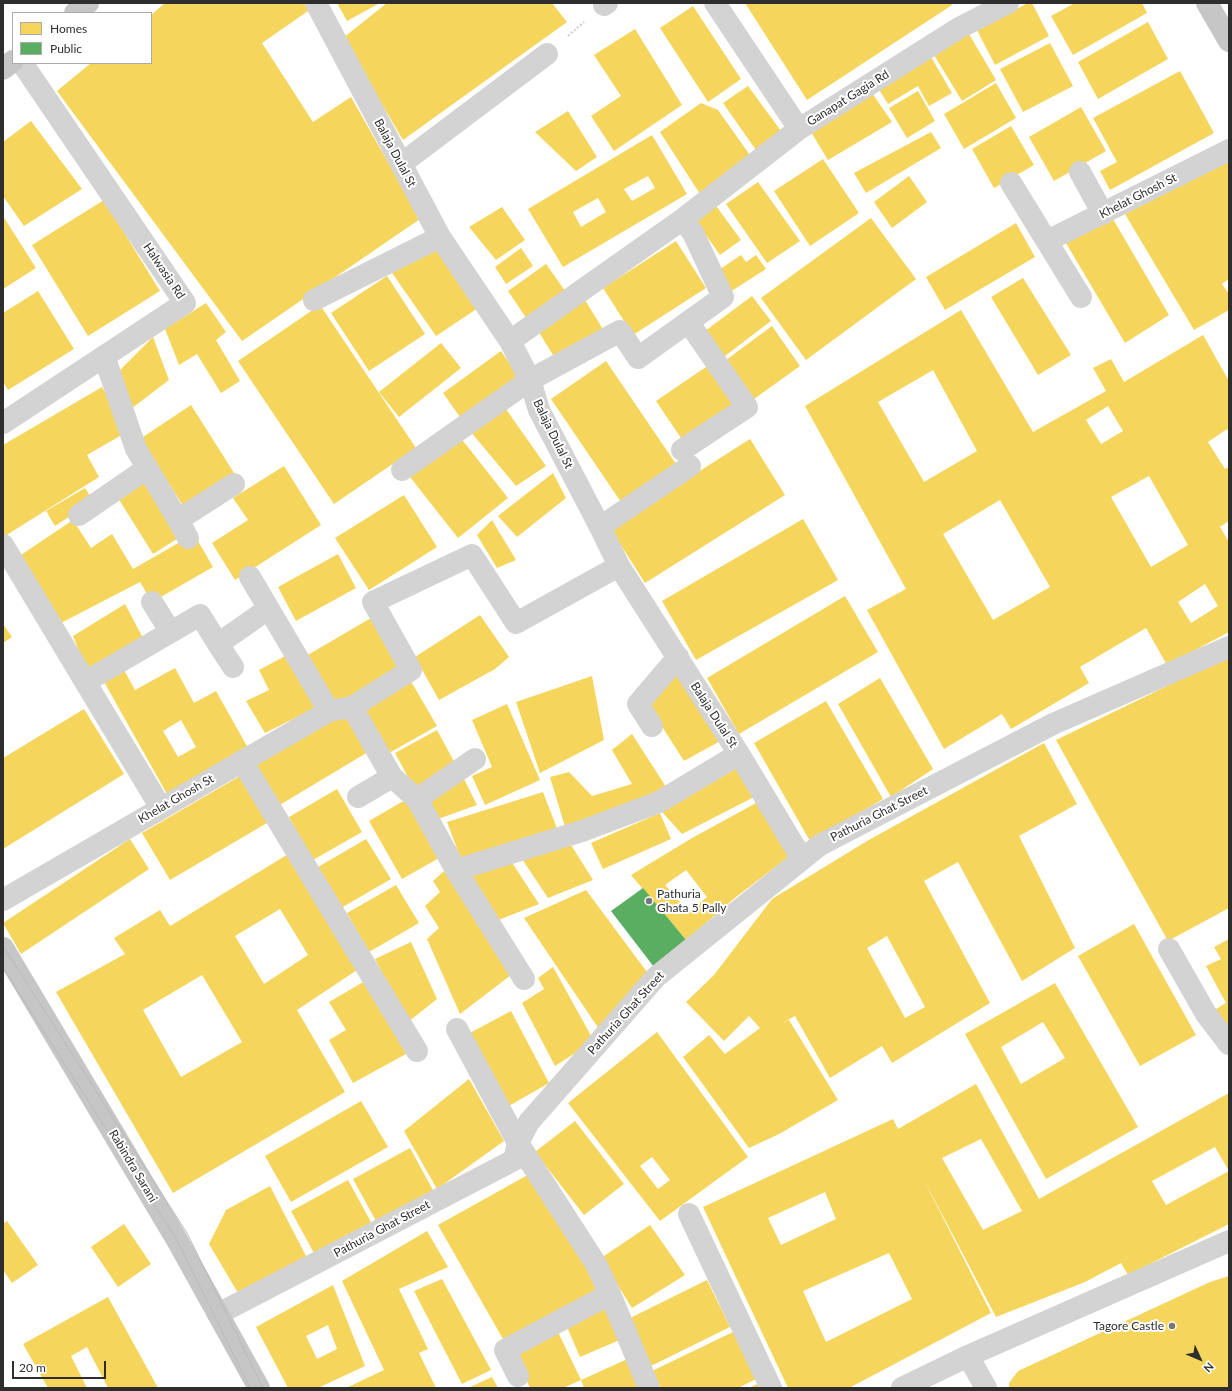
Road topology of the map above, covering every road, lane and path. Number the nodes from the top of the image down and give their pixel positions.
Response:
1 (88, 3) edge
2 (316, 3) edge
3 (715, 3) edge
4 (1008, 3) edge
5 (1207, 3) edge
6 (606, 4) edge
7 (76, 12) edge
8 (1229, 41) edge
9 (547, 54) joint
10 (12, 63) edge
11 (23, 64) edge
12 (3, 69) edge
13 (799, 129) junction
14 (1229, 150) edge
15 (401, 164) junction
16 (1080, 172) dead end
17 (1011, 183) dead end
18 (1103, 214) junction
19 (683, 219) junction
20 (440, 237) junction
21 (1047, 241) junction
22 (1081, 297) dead end
23 (314, 300) dead end
24 (689, 323) junction
25 (510, 342) junction
26 (104, 356) junction
27 (530, 380) junction
28 (5, 418) edge
29 (146, 469) junction
30 (402, 470) dead end
31 (234, 484) dead end
32 (79, 515) dead end
33 (600, 526) junction
34 (3, 545) edge
35 (619, 566) junction
36 (250, 577) dead end
37 (152, 602) dead end
38 (268, 609) junction
39 (170, 631) junction
40 (218, 644) junction
41 (1229, 647) edge
42 (678, 657) junction
43 (233, 667) dead end
44 (85, 682) junction
45 (352, 707) junction
46 (329, 710) junction
47 (652, 726) dead end
48 (739, 754) junction
49 (475, 759) dead end
50 (242, 761) junction
51 (392, 776) junction
52 (358, 797) dead end
53 (417, 799) junction
54 (161, 808) junction
55 (802, 859) junction
56 (456, 870) junction
57 (3, 900) edge
58 (3, 948) edge
59 (1169, 949) dead end
60 (524, 980) dead end
61 (457, 1029) dead end
62 (1229, 1044) edge
63 (417, 1051) dead end
64 (518, 1143) junction
65 (689, 1214) dead end
66 (1229, 1241) edge
67 (610, 1294) junction
68 (218, 1314) junction
69 (968, 1356) junction
70 (518, 1376) dead end
71 (259, 1388) edge
72 (649, 1388) edge
73 (771, 1388) edge
74 (902, 1388) edge
75 (986, 1388) edge

1 - 7 main road
2 - 15 street, Balaja Dulal St
3 - 13 street, Ganapat Gagia Rd
4 - 13 street, Ganapat Gagia Rd
5 - 8 main road
6 - 9 path
9 - 15 street
10 - 12 main road
11 - 26 street, Halwasia Rd
13 - 19 street
14 - 18 street, Khelat Ghosh St
15 - 20 street, Balaja Dulal St
16 - 18 street
17 - 21 street
18 - 21 street, Khelat Ghosh St
19 - 24 street
19 - 25 street
20 - 23 street
20 - 25 street, Balaja Dulal St
21 - 22 street
24 - 27 street
24 - 33 street
25 - 27 street, Balaja Dulal St
26 - 28 street, Halwasia Rd
26 - 29 street
27 - 30 street
27 - 33 street, Balaja Dulal St
29 - 31 street
29 - 32 street
33 - 35 street, Balaja Dulal St
34 - 44 street
35 - 42 street, Balaja Dulal St
35 - 45 street
36 - 38 street
37 - 39 street
38 - 40 street
38 - 46 street
39 - 40 street
39 - 44 street
40 - 43 street
41 - 55 street, Pathuria Ghat Street
42 - 47 street
42 - 48 street, Balaja Dulal St
44 - 54 street
45 - 46 street, Khelat Ghosh St
45 - 51 street
46 - 50 street, Khelat Ghosh St
48 - 55 street, Balaja Dulal St
48 - 56 street
49 - 53 street
50 - 54 street, Khelat Ghosh St
50 - 63 street
51 - 52 street
51 - 53 street
53 - 56 street
54 - 57 street, Khelat Ghosh St
55 - 64 street, Pathuria Ghat Street
56 - 60 street
58 - 68 main road, Rabindra Sarani
59 - 62 street
61 - 64 street
64 - 67 street
64 - 68 street, Pathuria Ghat Street
65 - 73 street
66 - 69 street
67 - 70 street
67 - 72 street
68 - 71 main road, Rabindra Sarani
69 - 74 street
69 - 75 street

